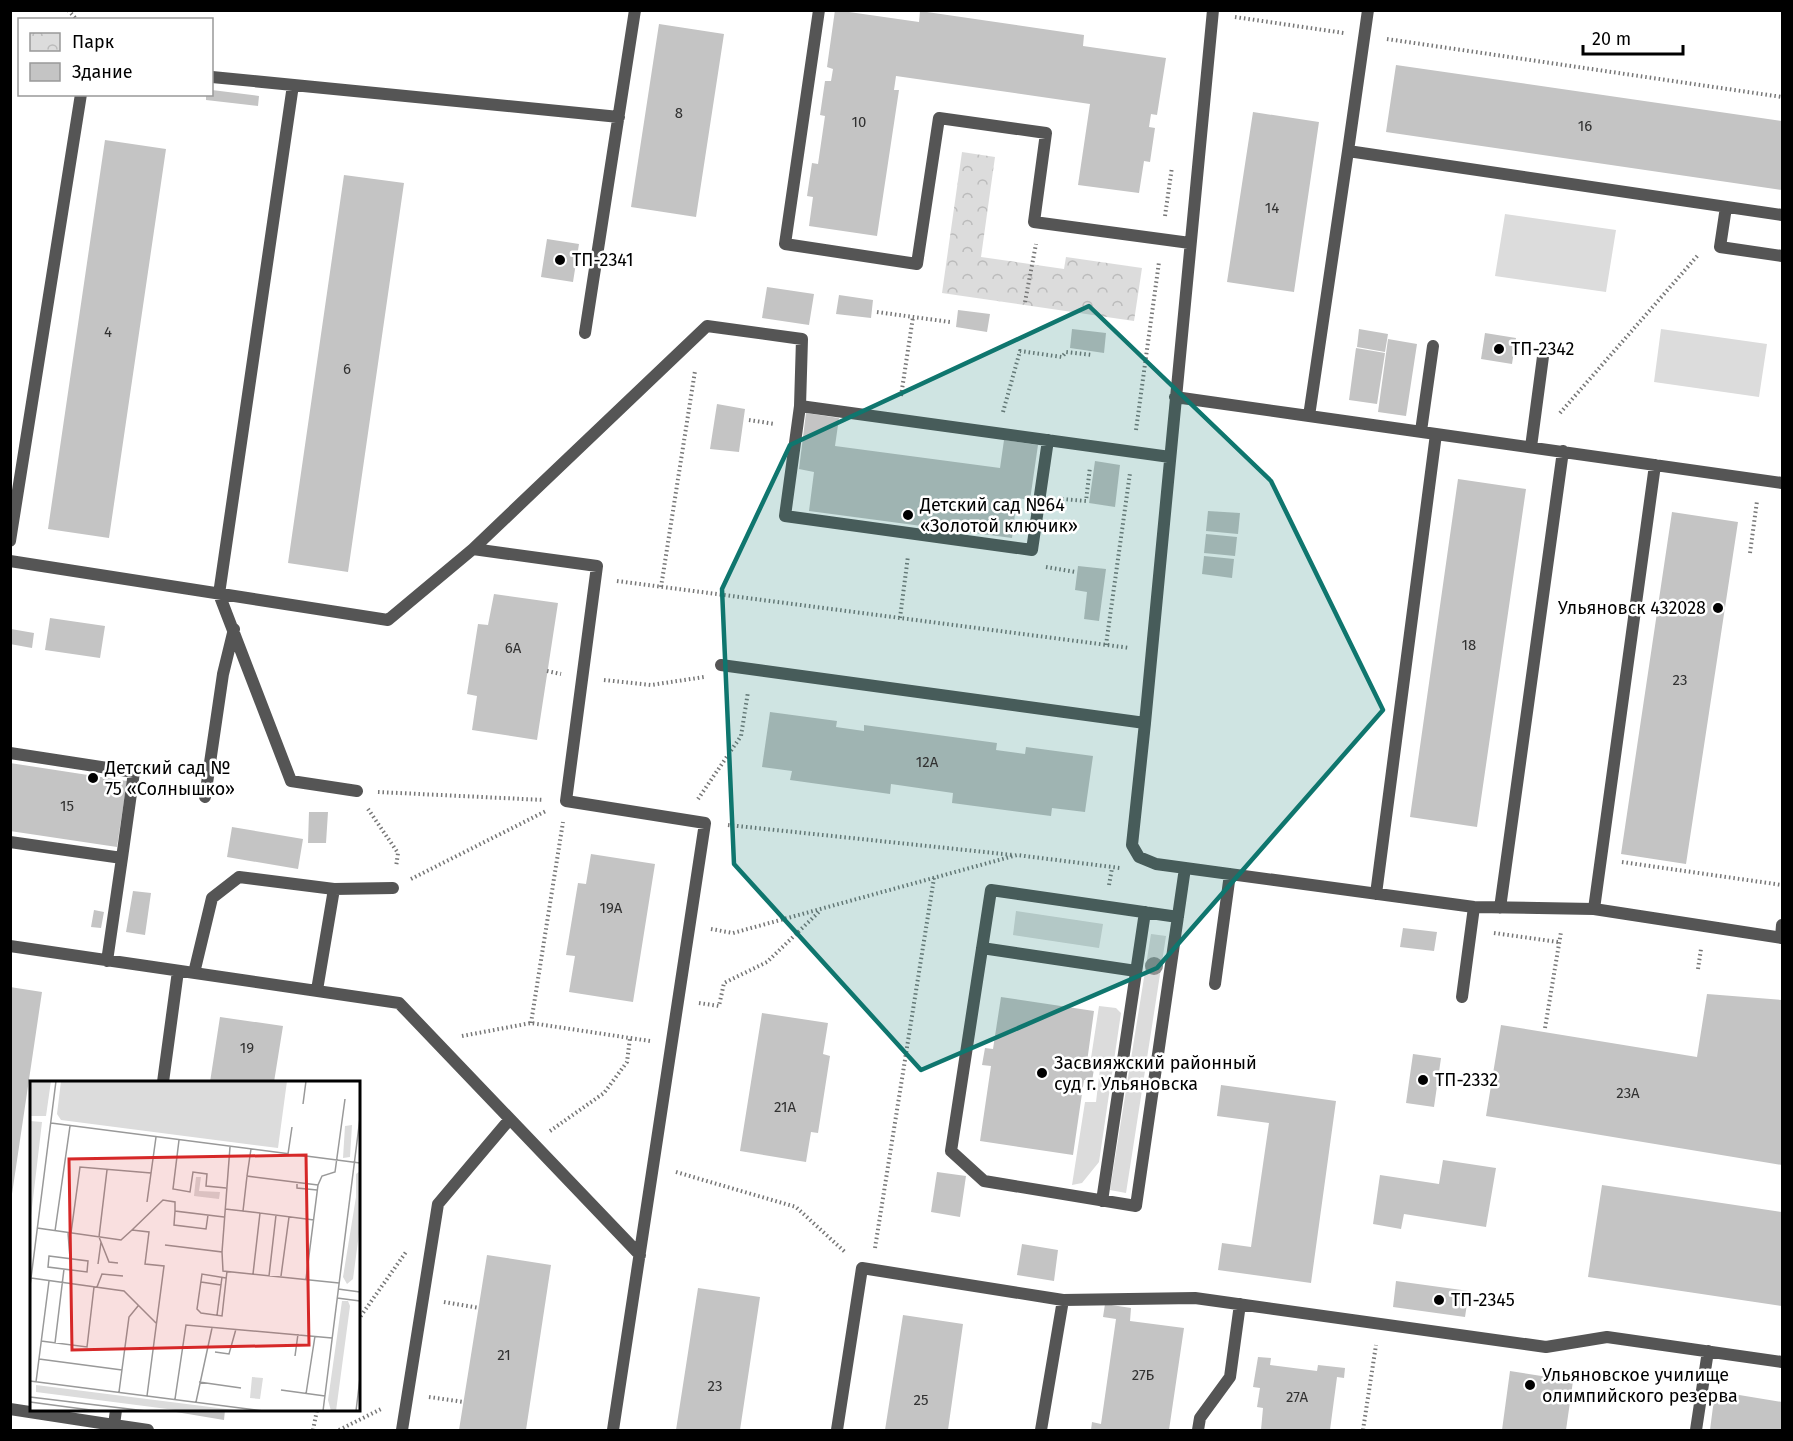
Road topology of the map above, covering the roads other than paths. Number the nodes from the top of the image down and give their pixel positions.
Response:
1 (635, 10) edge
2 (819, 10) edge
3 (1368, 10) edge
4 (1212, 12) edge
5 (213, 77) edge
6 (292, 85) junction
7 (81, 96) edge
8 (619, 117) junction
9 (1348, 151) junction
10 (1726, 207) junction
11 (1782, 215) edge
12 (1190, 243) junction
13 (1782, 256) edge
14 (585, 333) dead end
15 (1433, 346) dead end
16 (1544, 349) dead end
17 (1175, 397) junction
18 (800, 406) junction
19 (1309, 416) junction
20 (1420, 431) junction
21 (1436, 434) junction
22 (1048, 440) junction
23 (1531, 447) junction
24 (1563, 451) junction
25 (1170, 457) junction
26 (1655, 465) junction
27 (1782, 483) edge
28 (10, 542) edge
29 (472, 549) junction
30 (10, 561) edge
31 (219, 594) junction
32 (234, 628) junction
33 (721, 665) dead end
34 (1145, 723) junction
35 (10, 753) edge
36 (357, 791) road end
37 (205, 797) dead end
38 (10, 842) edge
39 (122, 858) junction
40 (1185, 868) junction
41 (1230, 874) junction
42 (393, 888) road end
43 (334, 889) junction
44 (1376, 894) junction
45 (1474, 907) junction
46 (1500, 908) junction
47 (1594, 909) junction
48 (1145, 912) junction
49 (1178, 917) junction
50 (1782, 933) edge
51 (10, 946) edge
52 (982, 948) junction
53 (107, 961) junction
54 (178, 971) junction
55 (1136, 971) junction
56 (194, 973) junction
57 (1215, 984) dead end
58 (317, 990) junction
59 (1462, 997) dead end
60 (163, 1081) edge
61 (509, 1120) junction
62 (1102, 1201) junction
63 (640, 1255) junction
64 (1063, 1300) junction
65 (1240, 1304) junction
66 (1708, 1351) junction
67 (1782, 1362) edge
68 (10, 1409) edge
69 (116, 1411) edge
70 (114, 1425) junction
71 (148, 1431) edge
72 (402, 1431) edge
73 (614, 1431) edge
74 (837, 1431) edge
75 (1041, 1431) edge
76 (1198, 1431) edge
77 (1696, 1431) edge

1 - 8 lane
2 - 12 lane
3 - 9 lane
4 - 12 lane
5 - 6 lane
6 - 8 lane
6 - 31 lane
7 - 28 lane
8 - 14 lane
9 - 10 lane
9 - 19 lane
10 - 11 lane
10 - 13 lane
12 - 17 lane
15 - 20 lane
16 - 23 lane
17 - 19 lane
17 - 25 lane
18 - 22 lane
18 - 22 lane
18 - 29 lane
19 - 20 lane
20 - 21 lane
21 - 23 lane
21 - 44 lane
22 - 25 lane
23 - 24 lane
24 - 26 lane
24 - 46 lane
25 - 34 lane
26 - 27 lane
26 - 47 lane
29 - 31 lane
29 - 63 lane
30 - 31 lane
31 - 32 lane
32 - 36 lane
32 - 37 lane
33 - 34 lane
34 - 40 lane
35 - 39 lane
38 - 39 lane
39 - 53 lane
40 - 41 lane
40 - 49 lane
41 - 44 lane
41 - 57 lane
42 - 43 lane
43 - 56 lane
43 - 58 lane
44 - 45 lane
45 - 46 lane
45 - 59 lane
46 - 47 lane
47 - 50 lane
48 - 49 lane
48 - 52 lane
48 - 55 lane
49 - 62 lane
51 - 53 lane
52 - 55 lane
52 - 62 lane
53 - 54 lane
54 - 56 lane
54 - 60 lane
55 - 62 lane
56 - 58 lane
58 - 61 lane
61 - 63 lane
61 - 72 lane
63 - 73 lane
64 - 65 lane
64 - 74 lane
64 - 75 lane
65 - 66 lane
65 - 76 lane
66 - 67 lane
66 - 77 lane
68 - 70 lane
69 - 70 lane
70 - 71 lane

